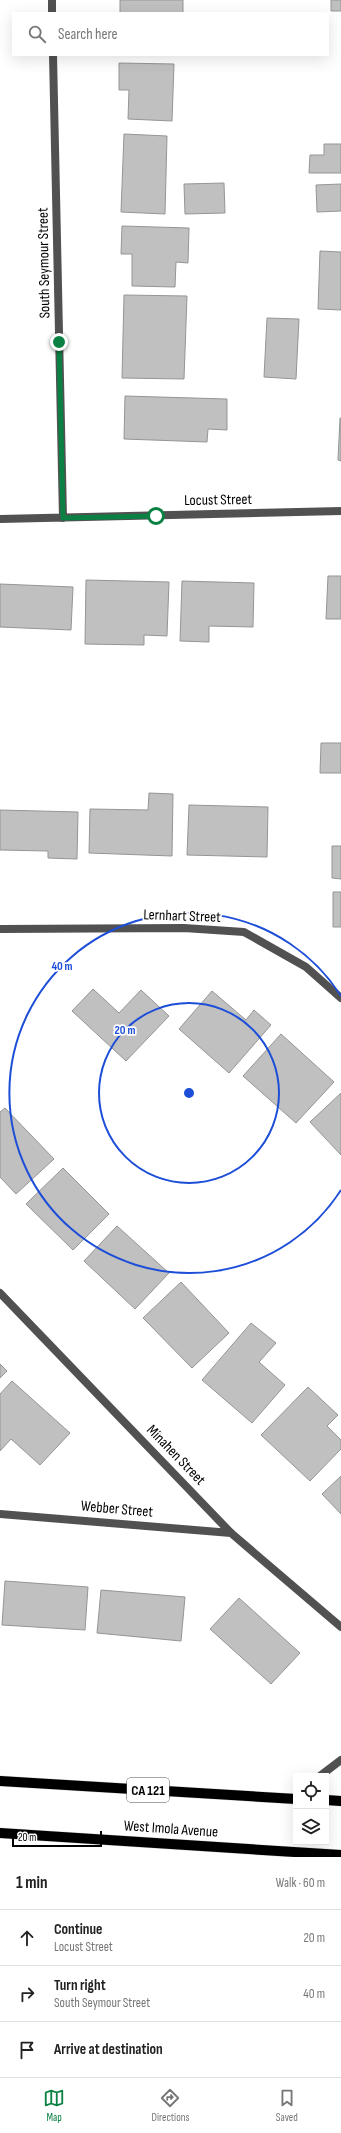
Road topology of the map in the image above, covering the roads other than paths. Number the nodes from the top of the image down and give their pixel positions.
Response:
1 (52, 0) edge
2 (52, 12) edge
3 (53, 56) edge
4 (341, 511) edge
5 (63, 518) junction
6 (0, 519) edge
7 (0, 929) edge
8 (341, 998) edge
9 (0, 1293) edge
10 (0, 1514) edge
11 (231, 1533) junction
12 (341, 1627) edge
13 (341, 1760) edge
14 (324, 1773) edge
15 (0, 1781) edge
16 (293, 1797) edge
17 (329, 1800) edge
18 (341, 1801) edge
19 (0, 1833) edge
20 (341, 1855) edge

1 - 2 street
3 - 5 street, South Seymour Street
4 - 5 street, Locust Street
5 - 6 street, Locust Street
7 - 8 street, Lernhart Street
9 - 11 street, Minahen Street
10 - 11 street, Webber Street
11 - 12 street, Minahen Street
13 - 14 street
15 - 16 main road, CA 121
17 - 18 main road
19 - 20 main road, West Imola Avenue

